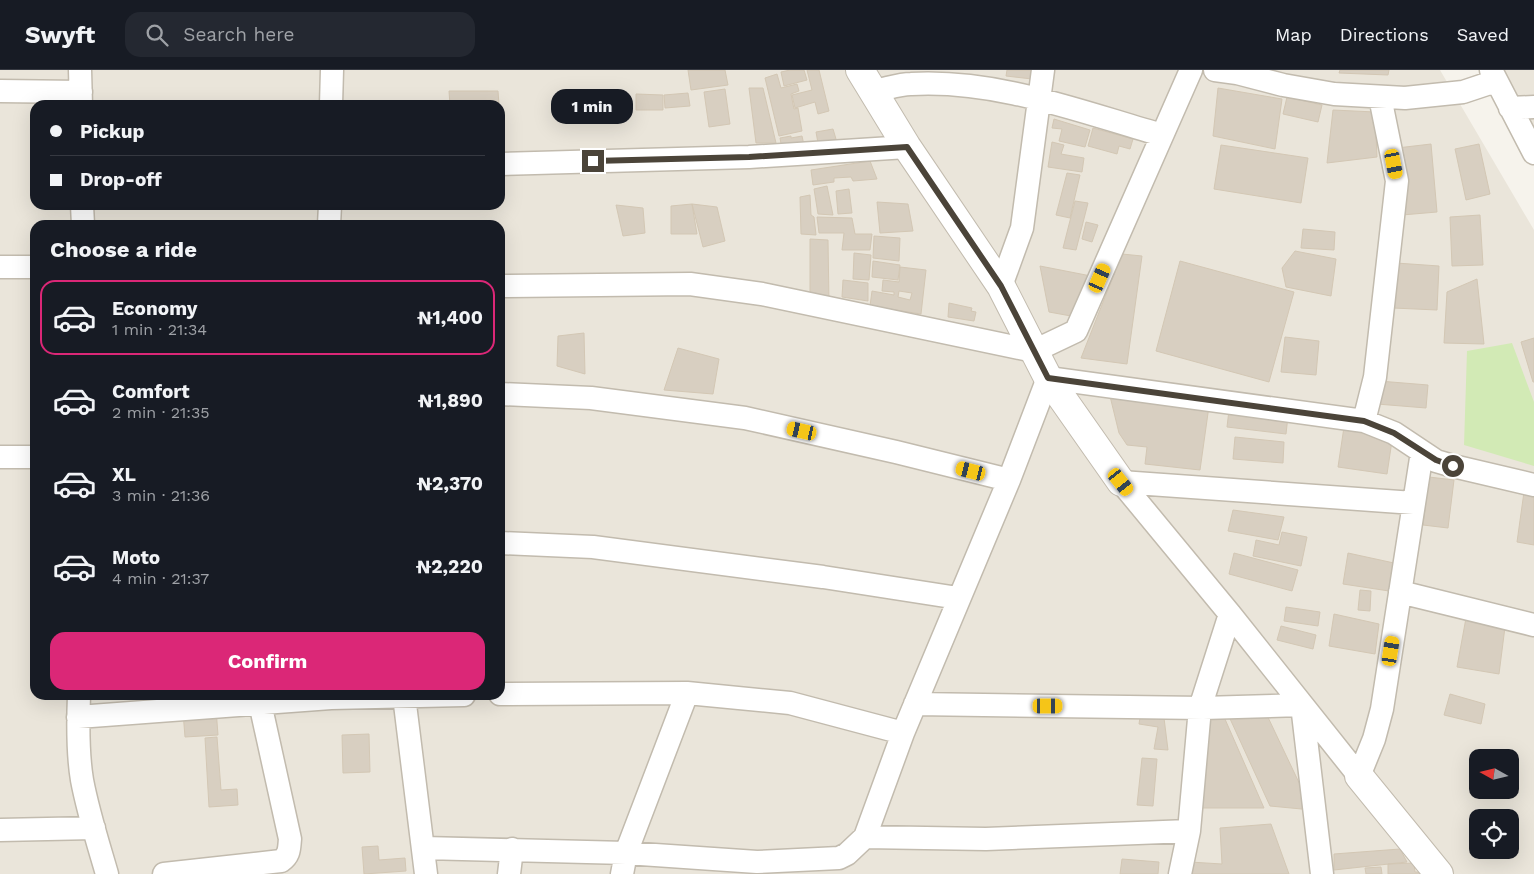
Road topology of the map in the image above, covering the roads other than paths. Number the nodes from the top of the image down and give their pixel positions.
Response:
1 (332, 70) edge
2 (1043, 70) edge
3 (1191, 70) edge
4 (1215, 70) edge
5 (1494, 76) edge
6 (867, 81) edge
7 (81, 89) edge
8 (0, 91) edge
9 (1380, 97) junction
10 (331, 100) edge
11 (1040, 100) junction
12 (1534, 107) edge
13 (1510, 108) junction
14 (1162, 135) junction
15 (907, 147) junction
16 (1534, 153) edge
17 (505, 164) edge
18 (30, 267) edge
19 (0, 268) edge
20 (505, 286) edge
21 (1001, 286) junction
22 (1034, 351) junction
23 (1048, 378) junction
24 (505, 394) edge
25 (1364, 421) junction
26 (1422, 452) junction
27 (0, 457) edge
28 (30, 457) edge
29 (1009, 480) junction
30 (1121, 482) junction
31 (1534, 485) edge
32 (1414, 503) junction
33 (505, 543) edge
34 (1400, 592) junction
35 (958, 598) junction
36 (1230, 614) junction
37 (1534, 625) edge
38 (687, 693) junction
39 (505, 694) edge
40 (303, 700) edge
41 (405, 700) edge
42 (260, 703) junction
43 (915, 704) junction
44 (79, 706) edge
45 (1302, 706) junction
46 (1200, 708) junction
47 (903, 733) junction
48 (1359, 776) junction
49 (94, 828) junction
50 (0, 830) edge
51 (1189, 830) junction
52 (865, 837) junction
53 (424, 848) junction
54 (512, 849) junction
55 (624, 863) edge
56 (756, 868) edge
57 (107, 874) edge
58 (164, 874) edge
59 (426, 874) edge
60 (509, 874) edge
61 (1180, 874) edge
62 (1322, 874) edge
63 (1439, 874) edge

1 - 10 street
2 - 11 street
3 - 14 street
4 - 9 street
5 - 9 street
5 - 13 street
6 - 11 street
6 - 15 street
7 - 8 street
9 - 25 street
11 - 14 street
11 - 21 street
12 - 13 street
13 - 16 street
14 - 22 street
15 - 17 street
15 - 21 street
18 - 19 street
20 - 22 street
21 - 22 street
22 - 23 street
23 - 25 street
23 - 29 street
23 - 30 street
24 - 29 street
25 - 26 street
26 - 31 street
26 - 32 street
27 - 28 street
29 - 35 street
30 - 32 street
30 - 36 street
32 - 34 street
33 - 35 street
34 - 37 street
34 - 48 street
35 - 43 street
36 - 45 street
36 - 46 street
38 - 39 street
38 - 47 street
38 - 55 street
40 - 42 street
41 - 53 street
42 - 44 street
42 - 58 street
43 - 46 street
43 - 47 street
44 - 49 street
45 - 46 street
45 - 48 street
45 - 62 street
46 - 51 street
47 - 52 street
48 - 63 street
49 - 50 street
49 - 57 street
51 - 52 street
51 - 61 street
52 - 56 street
53 - 54 street
53 - 59 street
54 - 55 street
54 - 60 street
55 - 56 street

